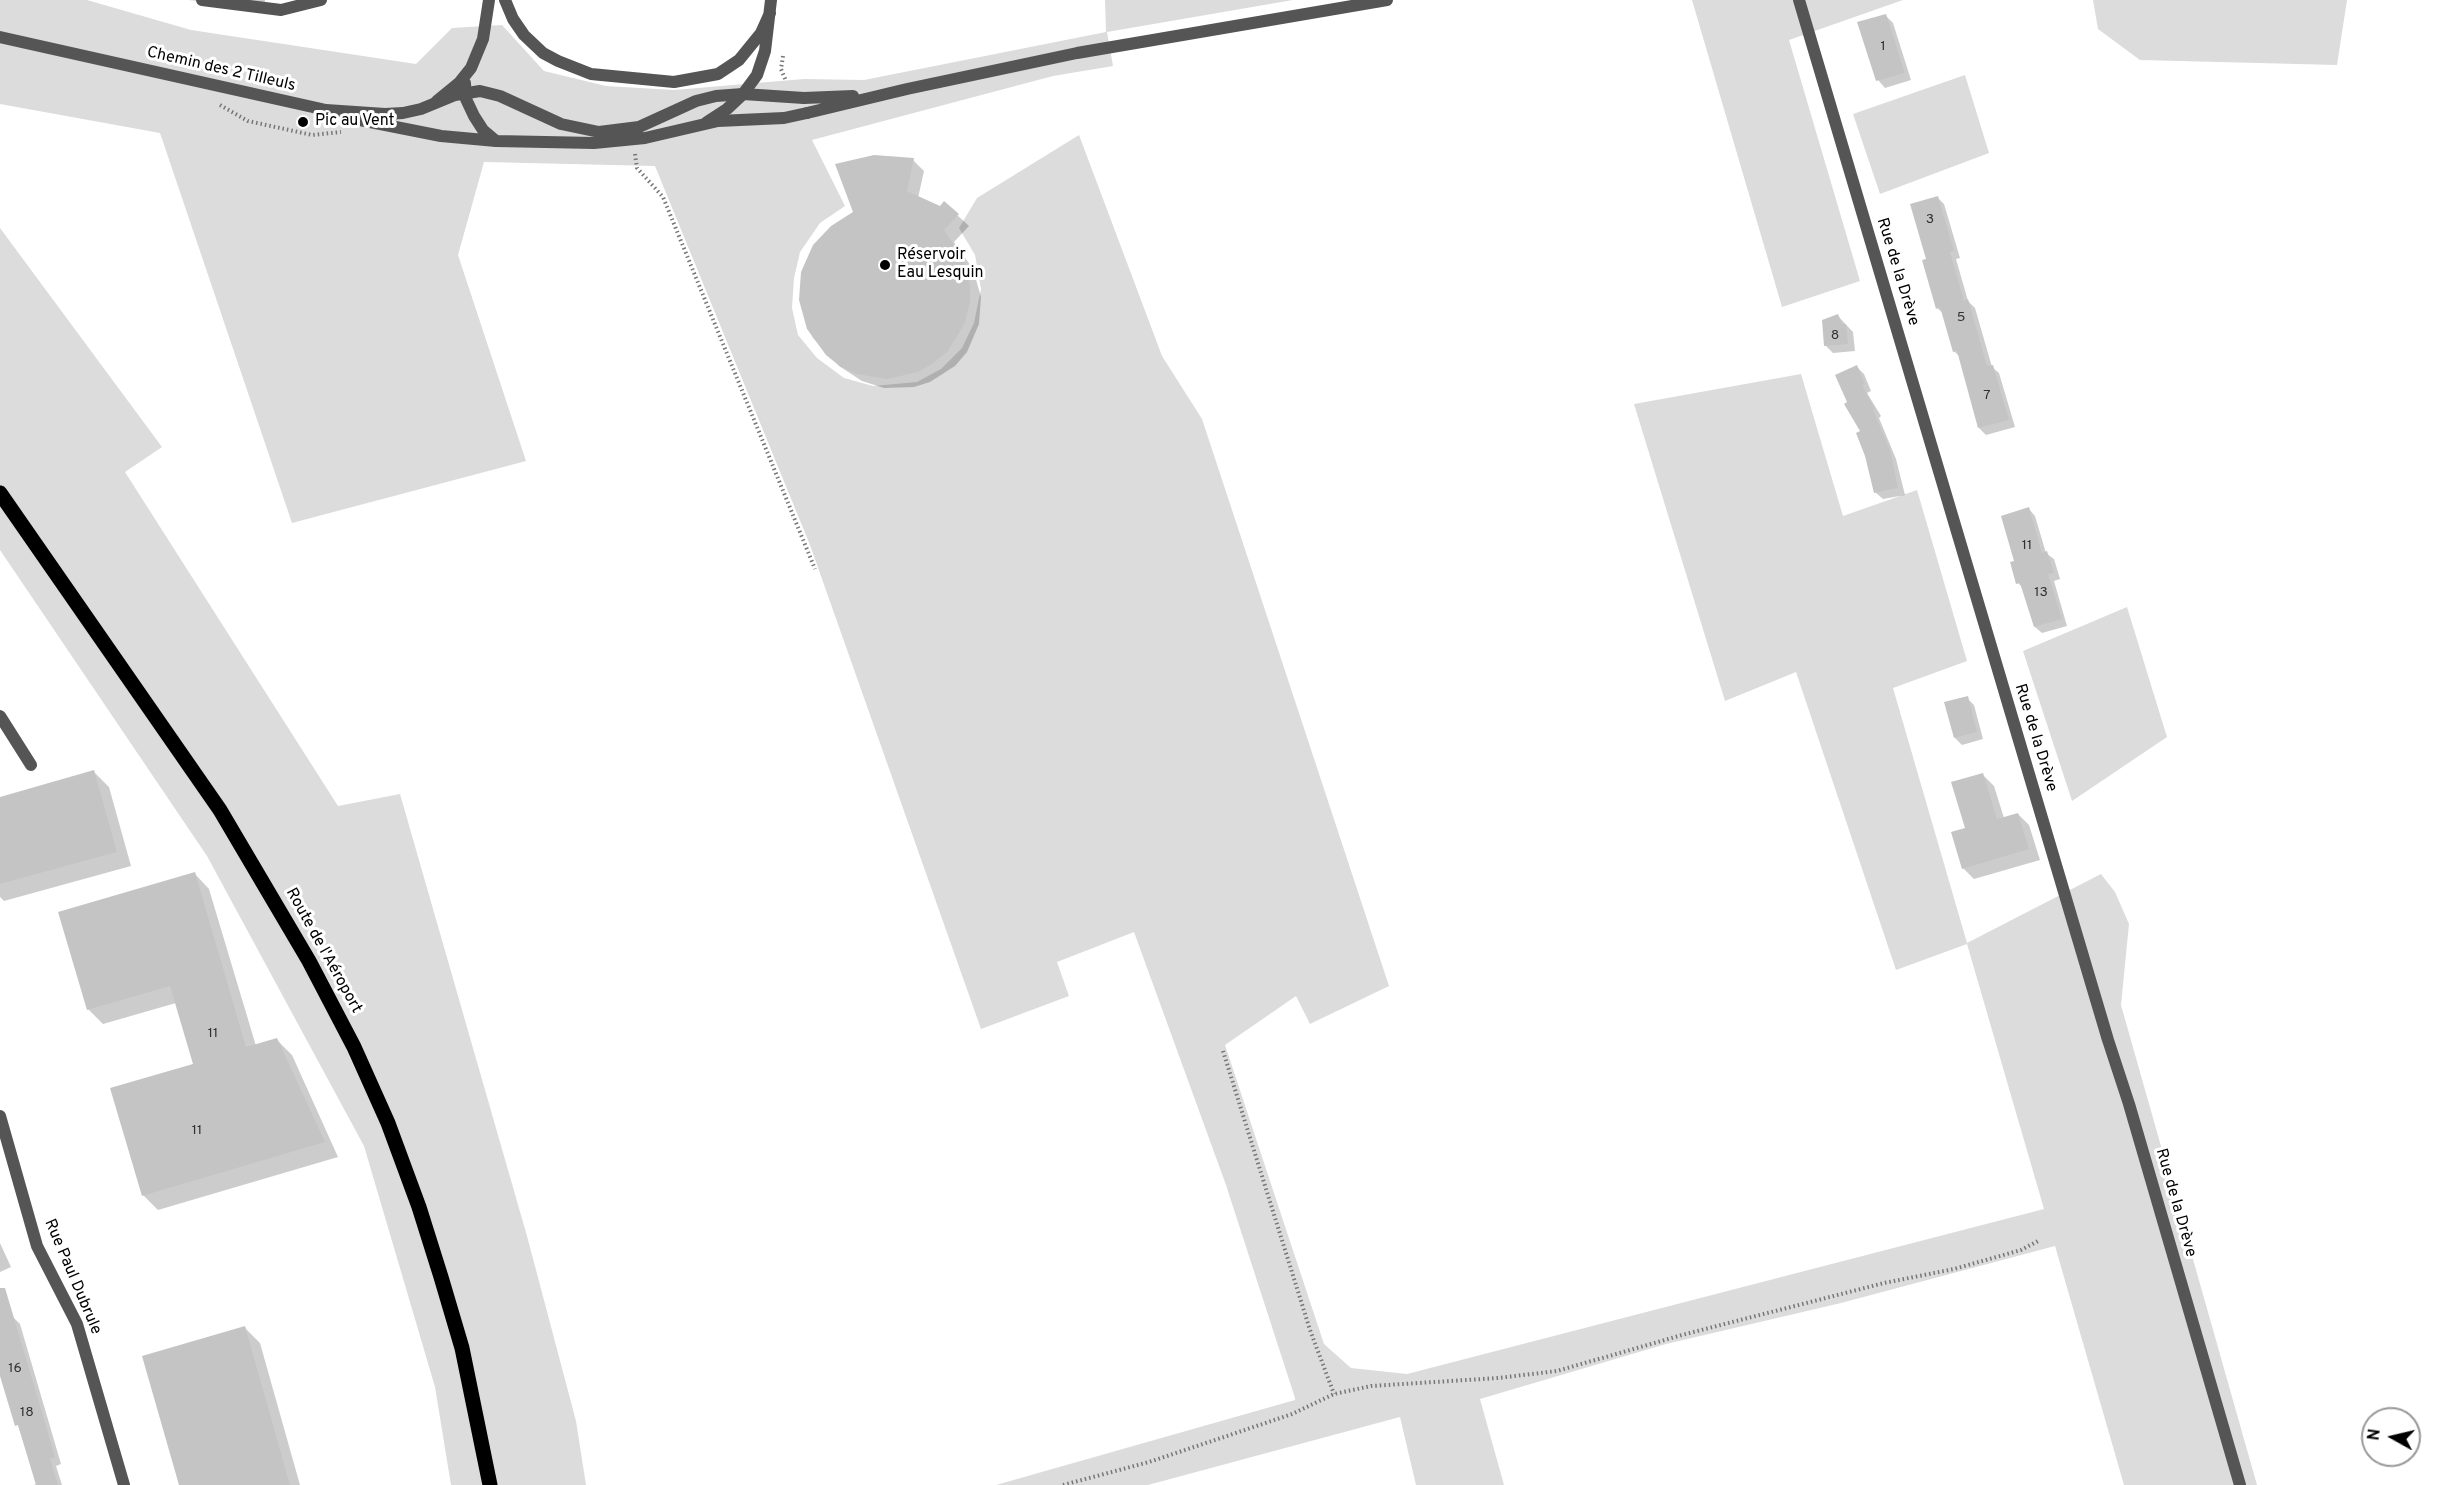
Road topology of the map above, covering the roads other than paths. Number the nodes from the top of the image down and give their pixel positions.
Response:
1 (202, 0) edge
2 (321, 0) edge
3 (489, 0) edge
4 (505, 0) edge
5 (771, 0) edge
6 (1387, 0) edge
7 (1799, 0) edge
8 (770, 14) junction
9 (0, 37) edge
10 (471, 68) junction
11 (907, 89) junction
12 (465, 93) junction
13 (743, 94) junction
14 (435, 102) junction
15 (326, 110) junction
16 (704, 124) junction
17 (496, 141) junction
18 (0, 493) edge
19 (0, 716) edge
20 (31, 765) dead end
21 (0, 1116) edge
22 (124, 1485) edge
23 (490, 1485) edge
24 (2240, 1485) edge

1 - 2 street
3 - 10 street
4 - 8 street
5 - 8 street
6 - 11 street
7 - 24 street, Rue de la Drève
8 - 13 street
9 - 15 street, Chemin des 2 Tilleuls
10 - 12 street
10 - 14 street
11 - 13 street, Chemin des 2 Tilleuls
11 - 16 street
12 - 13 street, Chemin des 2 Tilleuls
12 - 14 street, Chemin des 2 Tilleuls
12 - 17 street
13 - 16 street
14 - 15 street, Chemin des 2 Tilleuls
15 - 17 street
16 - 17 street
18 - 23 main road, Route de l'Aéroport
19 - 20 street
21 - 22 street, Rue Paul Dubrule

